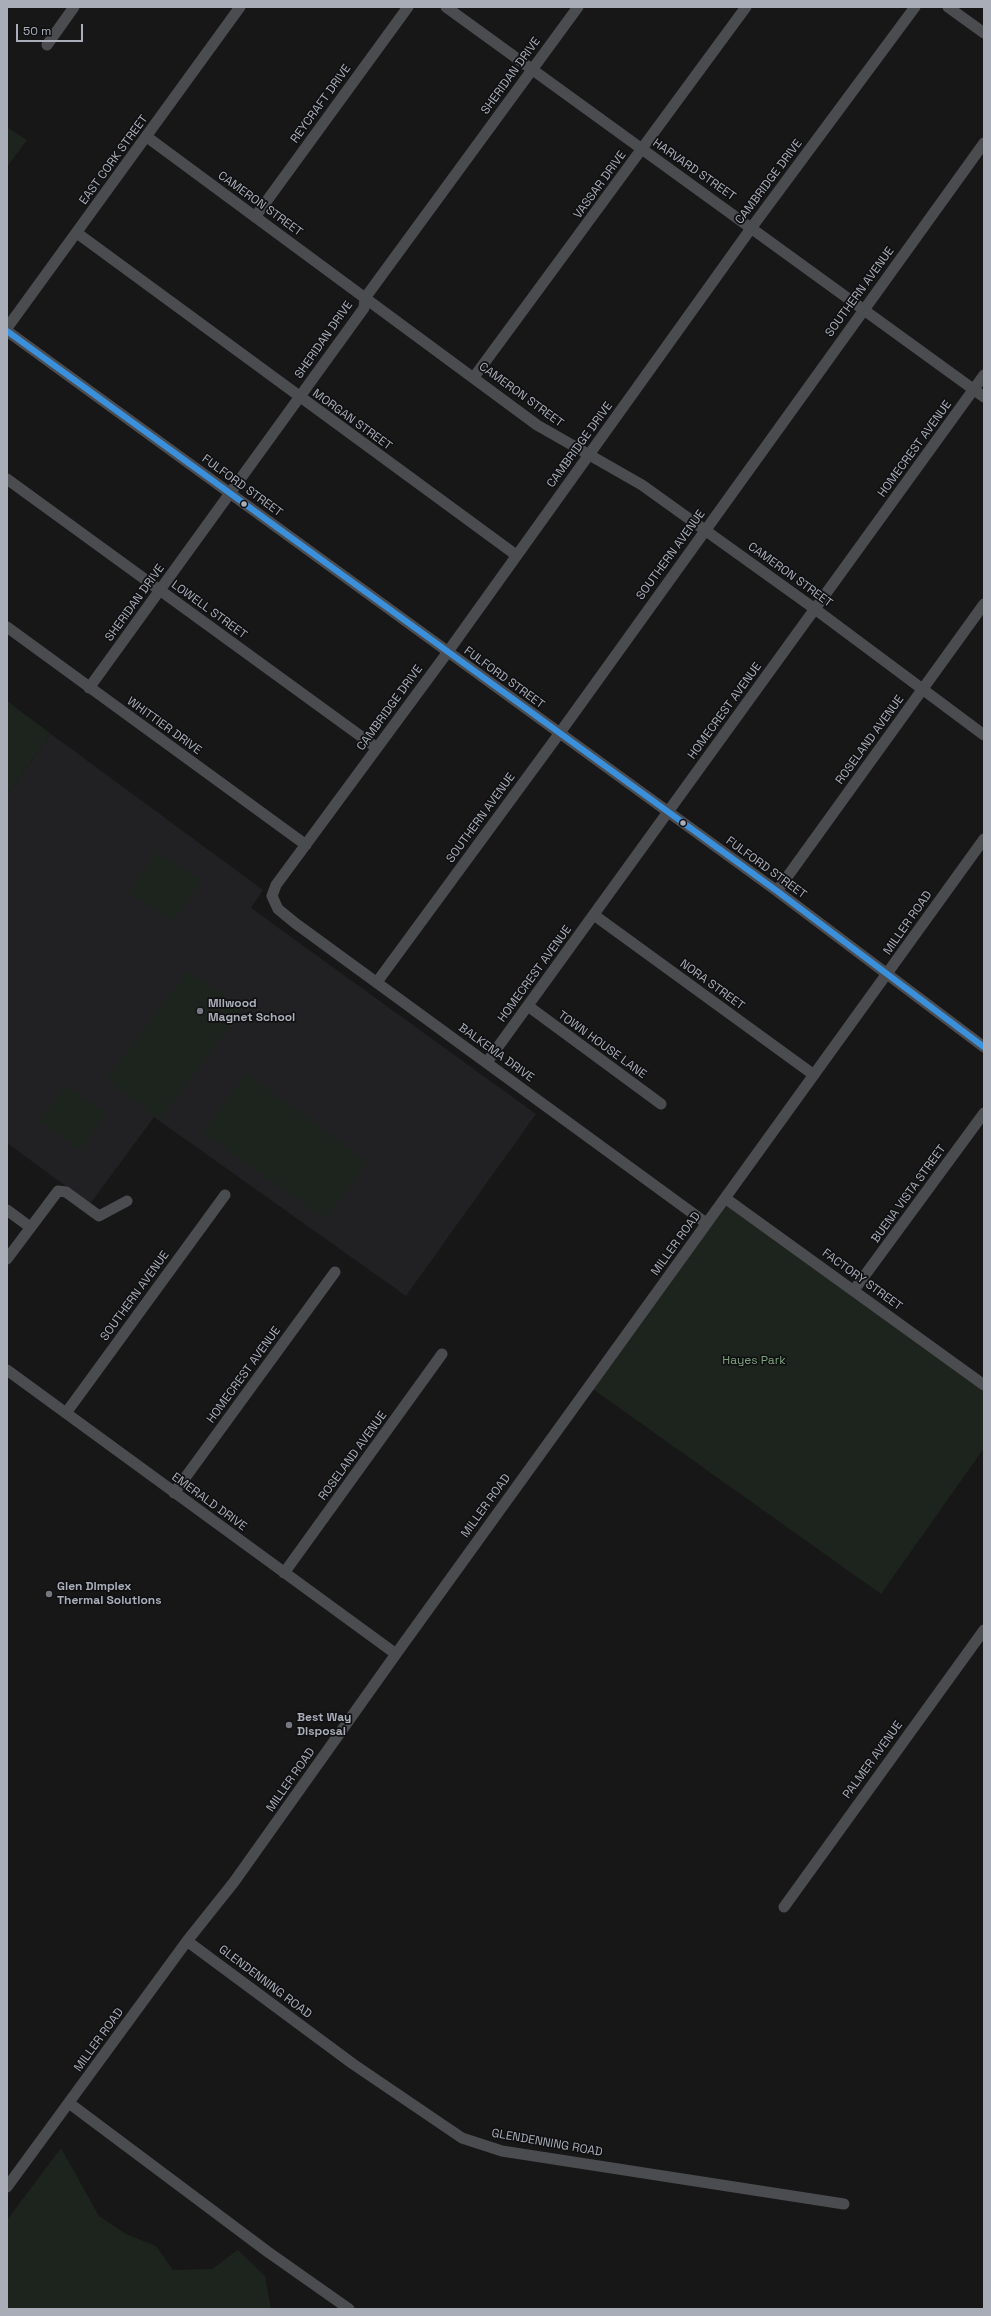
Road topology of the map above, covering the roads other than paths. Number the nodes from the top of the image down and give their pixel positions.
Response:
1 (74, 7) edge
2 (240, 7) edge
3 (408, 7) edge
4 (446, 7) edge
5 (578, 7) edge
6 (746, 7) edge
7 (915, 7) edge
8 (948, 7) edge
9 (984, 33) edge
10 (47, 45) dead end
11 (532, 70) junction
12 (147, 138) junction
13 (984, 143) edge
14 (642, 150) junction
15 (255, 217) junction
16 (752, 227) junction
17 (76, 233) junction
18 (366, 298) junction
19 (863, 309) junction
20 (7, 330) edge
21 (984, 375) edge
22 (474, 377) junction
23 (974, 390) junction
24 (300, 397) junction
25 (984, 397) edge
26 (589, 454) junction
27 (7, 480) edge
28 (230, 494) junction
29 (705, 530) junction
30 (516, 556) junction
31 (160, 590) junction
32 (984, 604) edge
33 (815, 609) junction
34 (7, 627) edge
35 (447, 653) junction
36 (89, 688) junction
37 (923, 688) junction
38 (559, 734) junction
39 (984, 734) edge
40 (377, 748) junction
41 (668, 812) junction
42 (984, 839) edge
43 (306, 845) junction
44 (777, 891) junction
45 (273, 902) joint
46 (594, 915) junction
47 (887, 975) junction
48 (378, 982) junction
49 (528, 1006) junction
50 (984, 1047) edge
51 (487, 1062) junction
52 (814, 1075) junction
53 (661, 1104) dead end
54 (984, 1113) edge
55 (224, 1195) dead end
56 (725, 1198) junction
57 (127, 1201) dead end
58 (7, 1210) edge
59 (706, 1223) junction
60 (30, 1226) junction
61 (7, 1259) edge
62 (335, 1272) dead end
63 (854, 1290) junction
64 (442, 1354) dead end
65 (7, 1370) edge
66 (984, 1385) edge
67 (66, 1413) junction
68 (174, 1493) junction
69 (284, 1573) junction
70 (984, 1630) edge
71 (396, 1654) junction
72 (784, 1907) dead end
73 (187, 1941) junction
74 (69, 2103) junction
75 (7, 2187) edge
76 (844, 2204) dead end
77 (348, 2309) edge

1 - 10 street
2 - 12 street, EAST CORK STREET
3 - 15 street, REYCRAFT DRIVE
4 - 11 street, HARVARD STREET
5 - 11 street, SHERIDAN DRIVE
6 - 14 street, VASSAR DRIVE
7 - 16 street, CAMBRIDGE DRIVE
8 - 9 street
11 - 14 street, HARVARD STREET
11 - 18 street, SHERIDAN DRIVE
12 - 15 street, CAMERON STREET
12 - 17 street, EAST CORK STREET
13 - 19 street, SOUTHERN AVENUE
14 - 16 street, HARVARD STREET
14 - 22 street, VASSAR DRIVE
15 - 18 street, CAMERON STREET
16 - 19 street, HARVARD STREET
16 - 26 street, CAMBRIDGE DRIVE
17 - 20 street, EAST CORK STREET
17 - 24 street, MORGAN STREET
18 - 22 street, CAMERON STREET
18 - 24 street, SHERIDAN DRIVE
19 - 23 street, HARVARD STREET
19 - 29 street, SOUTHERN AVENUE
20 - 28 street, FULFORD STREET
21 - 23 street, HOMECREST AVENUE
22 - 26 street, CAMERON STREET
23 - 25 street, HARVARD STREET
23 - 33 street, HOMECREST AVENUE
24 - 28 street, SHERIDAN DRIVE
24 - 30 street, MORGAN STREET
26 - 29 street, CAMERON STREET
26 - 30 street, CAMBRIDGE DRIVE
27 - 31 street, LOWELL STREET
28 - 31 street, SHERIDAN DRIVE
28 - 35 street, FULFORD STREET
29 - 33 street, CAMERON STREET
29 - 38 street, SOUTHERN AVENUE
30 - 35 street, CAMBRIDGE DRIVE
31 - 36 street, SHERIDAN DRIVE
31 - 40 street, LOWELL STREET
32 - 37 street, ROSELAND AVENUE
33 - 37 street, CAMERON STREET
33 - 41 street, HOMECREST AVENUE
34 - 36 street, WHITTIER DRIVE
35 - 38 street, FULFORD STREET
35 - 40 street, CAMBRIDGE DRIVE
36 - 43 street, WHITTIER DRIVE
37 - 39 street, CAMERON STREET
37 - 44 street, ROSELAND AVENUE
38 - 41 street, FULFORD STREET
38 - 48 street, SOUTHERN AVENUE
40 - 43 street, CAMBRIDGE DRIVE
41 - 44 street, FULFORD STREET
41 - 46 street, HOMECREST AVENUE
42 - 47 street, MILLER ROAD
43 - 45 street, CAMBRIDGE DRIVE
44 - 47 street, FULFORD STREET
45 - 48 street, BALKEMA DRIVE
46 - 49 street, HOMECREST AVENUE
46 - 52 street, NORA STREET
47 - 50 street, FULFORD STREET
47 - 52 street, MILLER ROAD
48 - 51 street, BALKEMA DRIVE
49 - 51 street, HOMECREST AVENUE
49 - 53 street, TOWN HOUSE LANE
51 - 59 street, BALKEMA DRIVE
52 - 56 street, MILLER ROAD
54 - 63 street, BUENA VISTA STREET
55 - 67 street, SOUTHERN AVENUE
56 - 59 street, MILLER ROAD
56 - 63 street, FACTORY STREET
57 - 60 street
58 - 60 street
59 - 71 street, MILLER ROAD
60 - 61 street
62 - 68 street, HOMECREST AVENUE
63 - 66 street, FACTORY STREET
64 - 69 street, ROSELAND AVENUE
65 - 67 street, EMERALD DRIVE
67 - 68 street, EMERALD DRIVE
68 - 69 street, EMERALD DRIVE
69 - 71 street, EMERALD DRIVE
70 - 72 street, PALMER AVENUE
71 - 73 street, MILLER ROAD
73 - 74 street, MILLER ROAD
73 - 76 street, GLENDENNING ROAD
74 - 75 street, MILLER ROAD
74 - 77 street

